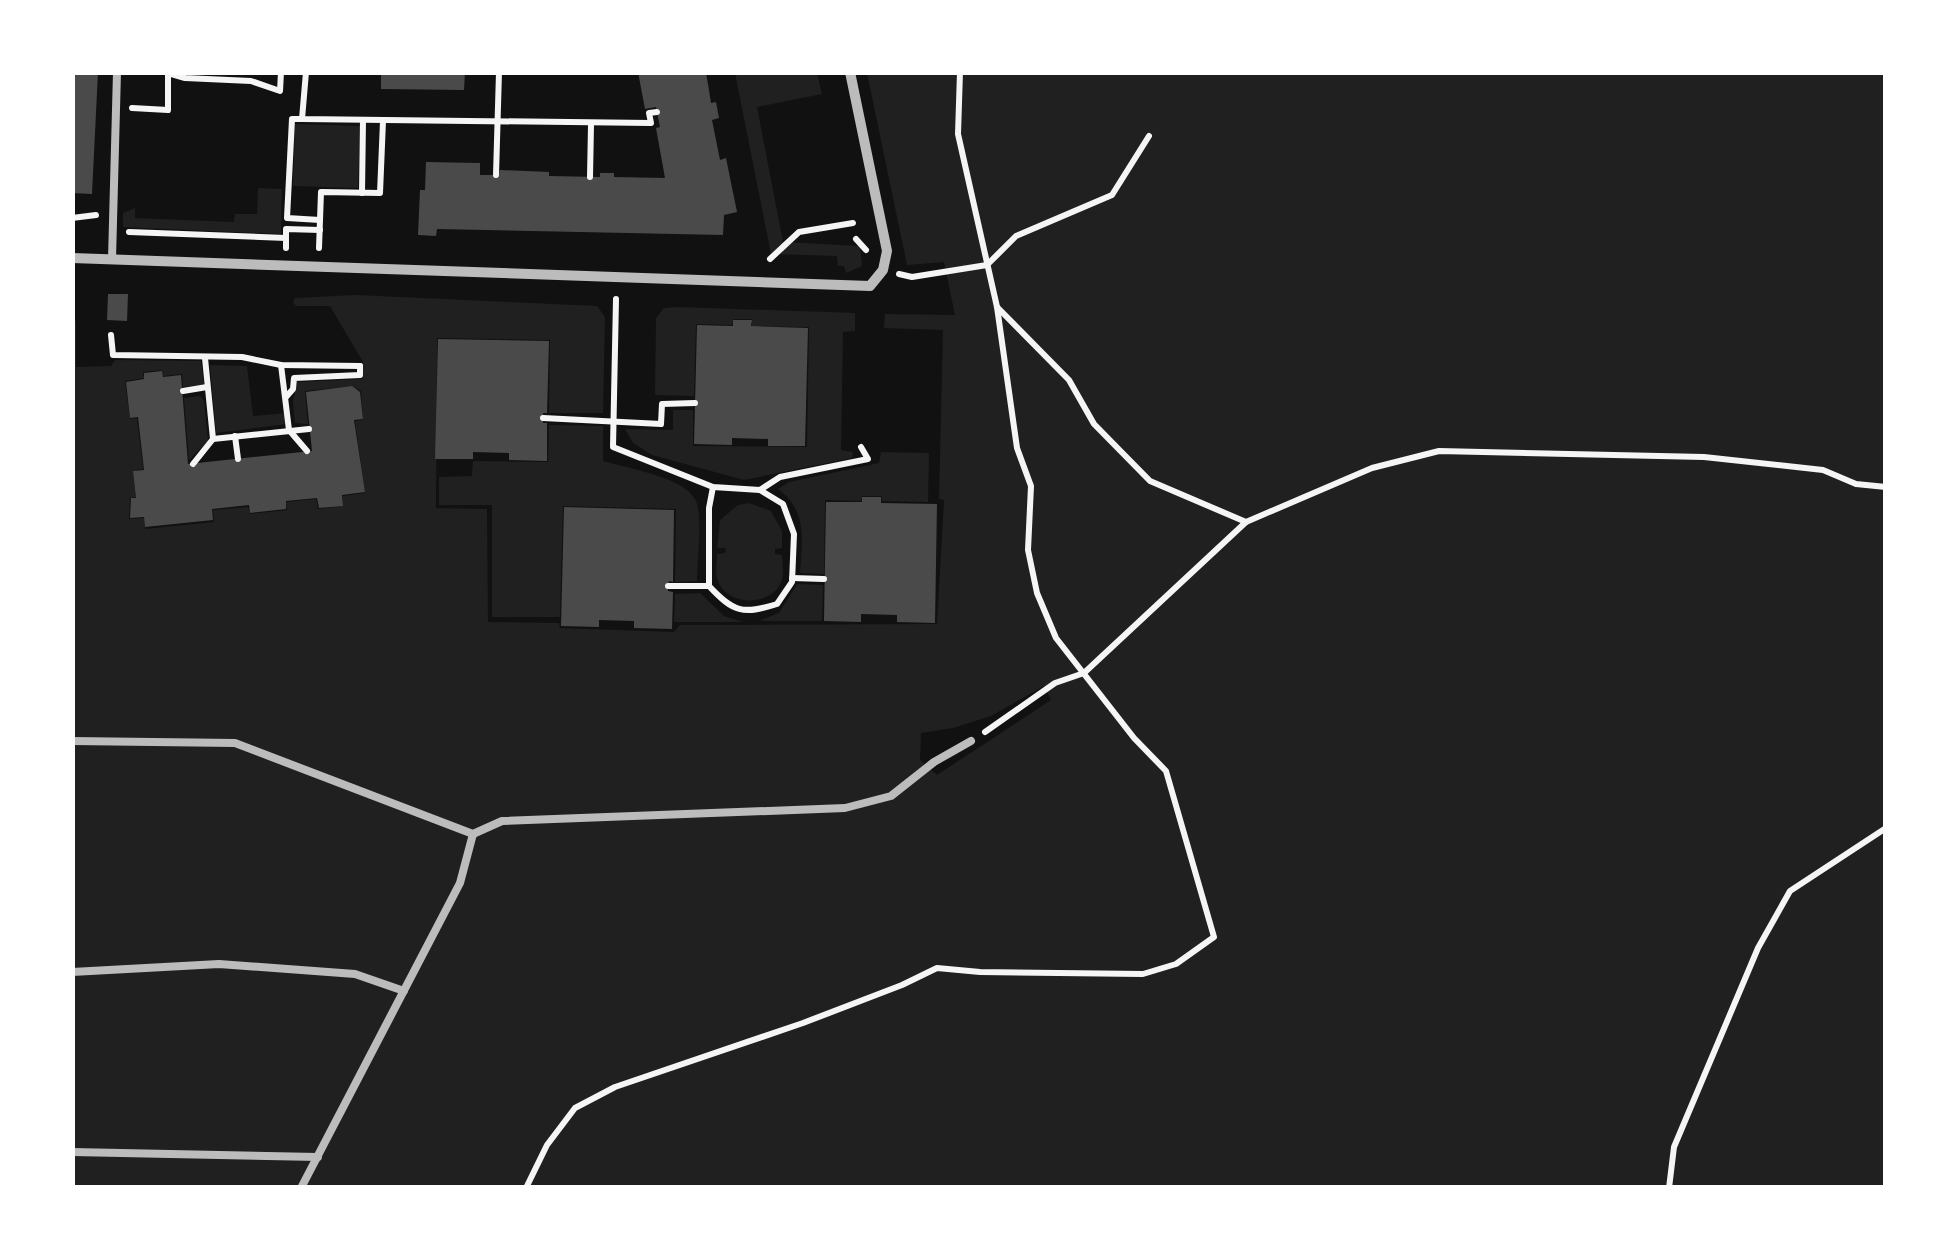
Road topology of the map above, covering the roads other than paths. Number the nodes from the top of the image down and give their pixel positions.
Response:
1 (117, 72) edge
2 (850, 72) edge
3 (72, 258) edge
4 (112, 259) junction
5 (72, 741) edge
6 (972, 742) road end
7 (473, 834) junction
8 (72, 972) edge
9 (404, 991) junction
10 (72, 1152) edge
11 (318, 1157) junction
12 (300, 1188) edge

1 - 4 lane
2 - 4 street
3 - 4 street
5 - 7 lane
6 - 7 lane
7 - 9 lane
8 - 9 lane
9 - 11 lane
10 - 11 lane
11 - 12 lane

